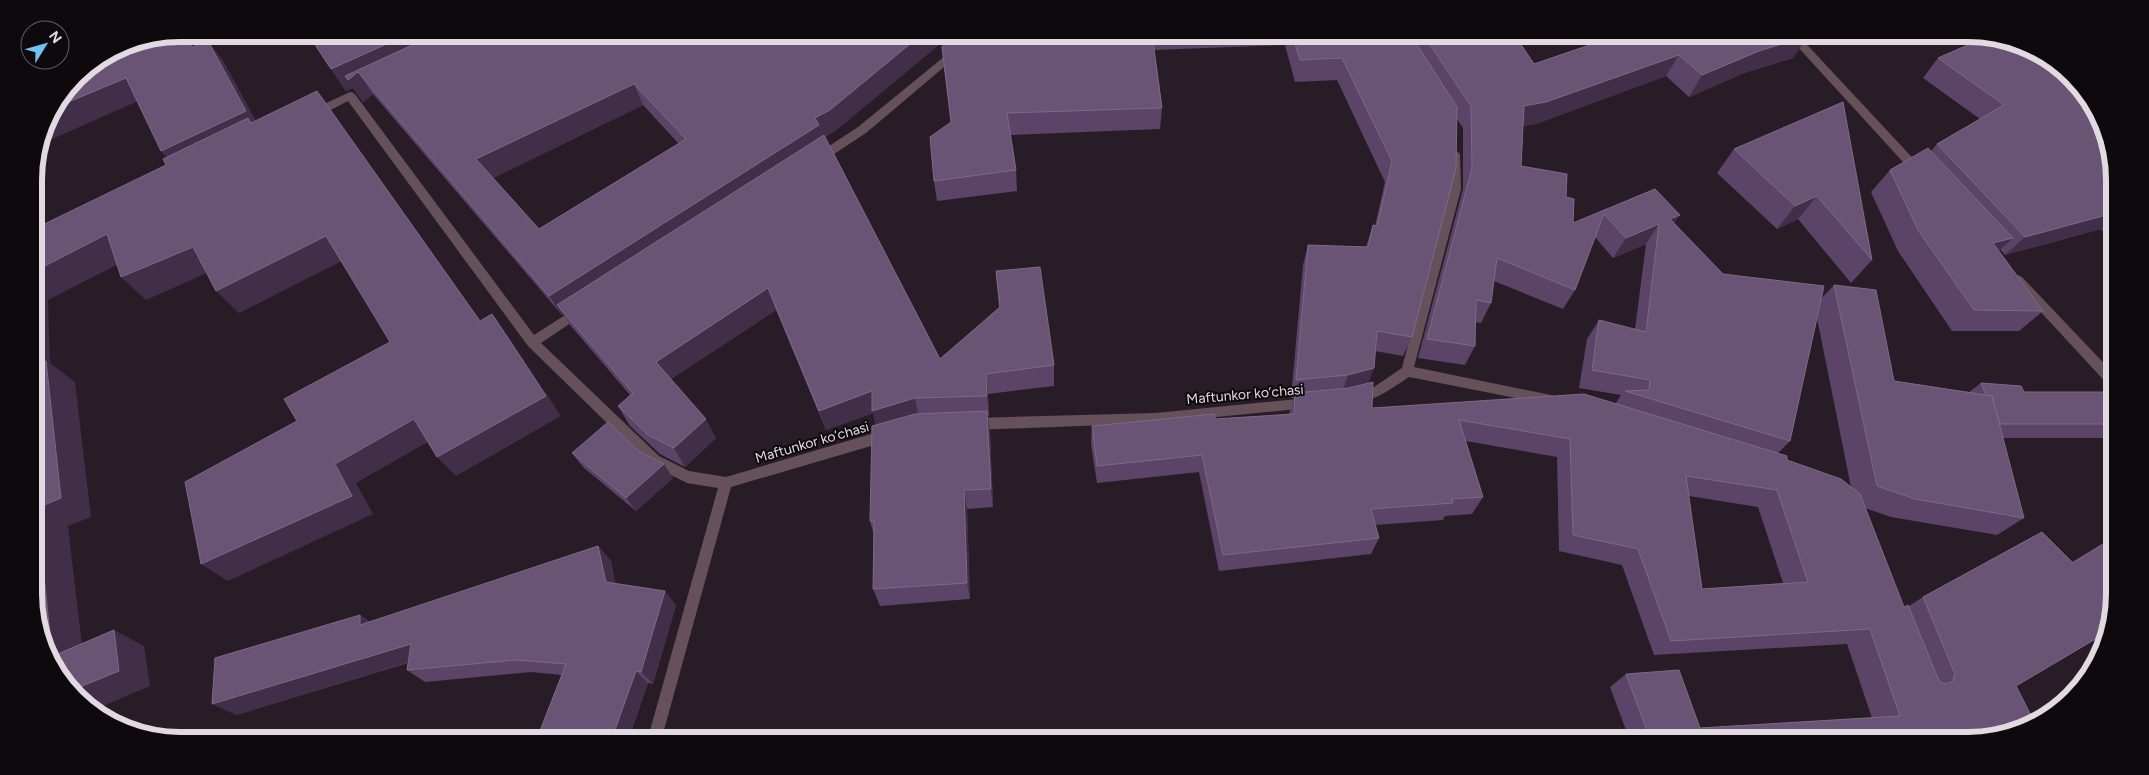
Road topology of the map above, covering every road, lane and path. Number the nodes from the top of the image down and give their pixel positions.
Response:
1 (968, 42) edge
2 (1798, 42) edge
3 (306, 117) edge
4 (1456, 145) edge
5 (805, 167) edge
6 (1926, 180) edge
7 (2007, 268) edge
8 (590, 305) edge
9 (532, 342) junction
10 (1407, 371) junction
11 (2106, 374) edge
12 (1342, 400) edge
13 (1322, 402) edge
14 (1566, 404) edge
15 (958, 425) edge
16 (900, 432) edge
17 (726, 483) junction
18 (657, 732) edge

1 - 5 street
2 - 6 street
3 - 9 street
4 - 10 street
7 - 11 street
8 - 9 street
9 - 17 street
10 - 12 street
10 - 14 street
13 - 15 street, Maftunkor ko’chasi
16 - 17 street, Maftunkor ko’chasi
17 - 18 street

